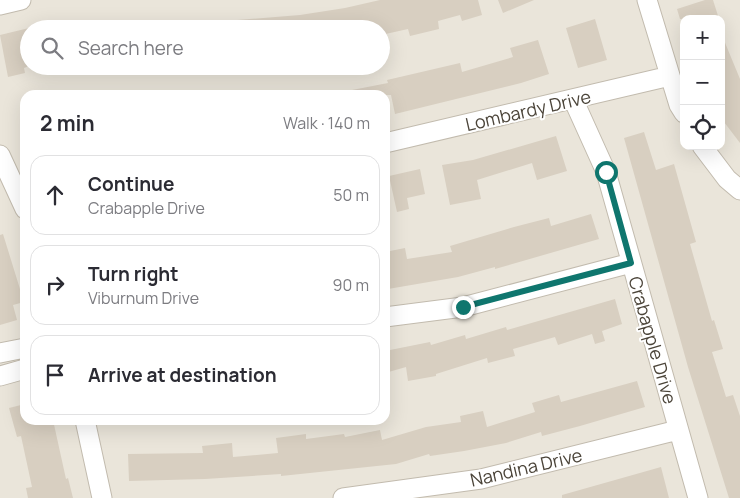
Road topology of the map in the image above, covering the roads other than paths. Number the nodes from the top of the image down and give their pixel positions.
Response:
1 (21, 0) edge
2 (647, 0) edge
3 (0, 5) edge
4 (670, 76) junction
5 (573, 99) junction
6 (681, 105) edge
7 (390, 142) edge
8 (705, 150) edge
9 (0, 155) edge
10 (20, 182) edge
11 (740, 190) edge
12 (631, 263) junction
13 (390, 316) edge
14 (20, 349) edge
15 (0, 353) edge
16 (20, 370) edge
17 (0, 376) edge
18 (86, 425) edge
19 (678, 430) junction
20 (102, 498) edge
21 (343, 498) edge
22 (698, 498) edge

1 - 3 street
2 - 4 street
4 - 5 street, Lombardy Drive
4 - 6 street
5 - 7 street, Lombardy Drive
5 - 12 street, Crabapple Drive
8 - 11 street
9 - 10 street
12 - 13 street
12 - 19 street, Crabapple Drive
14 - 15 street
16 - 17 street
18 - 20 street
19 - 21 street, Nandina Drive
19 - 22 street, Crabapple Drive

